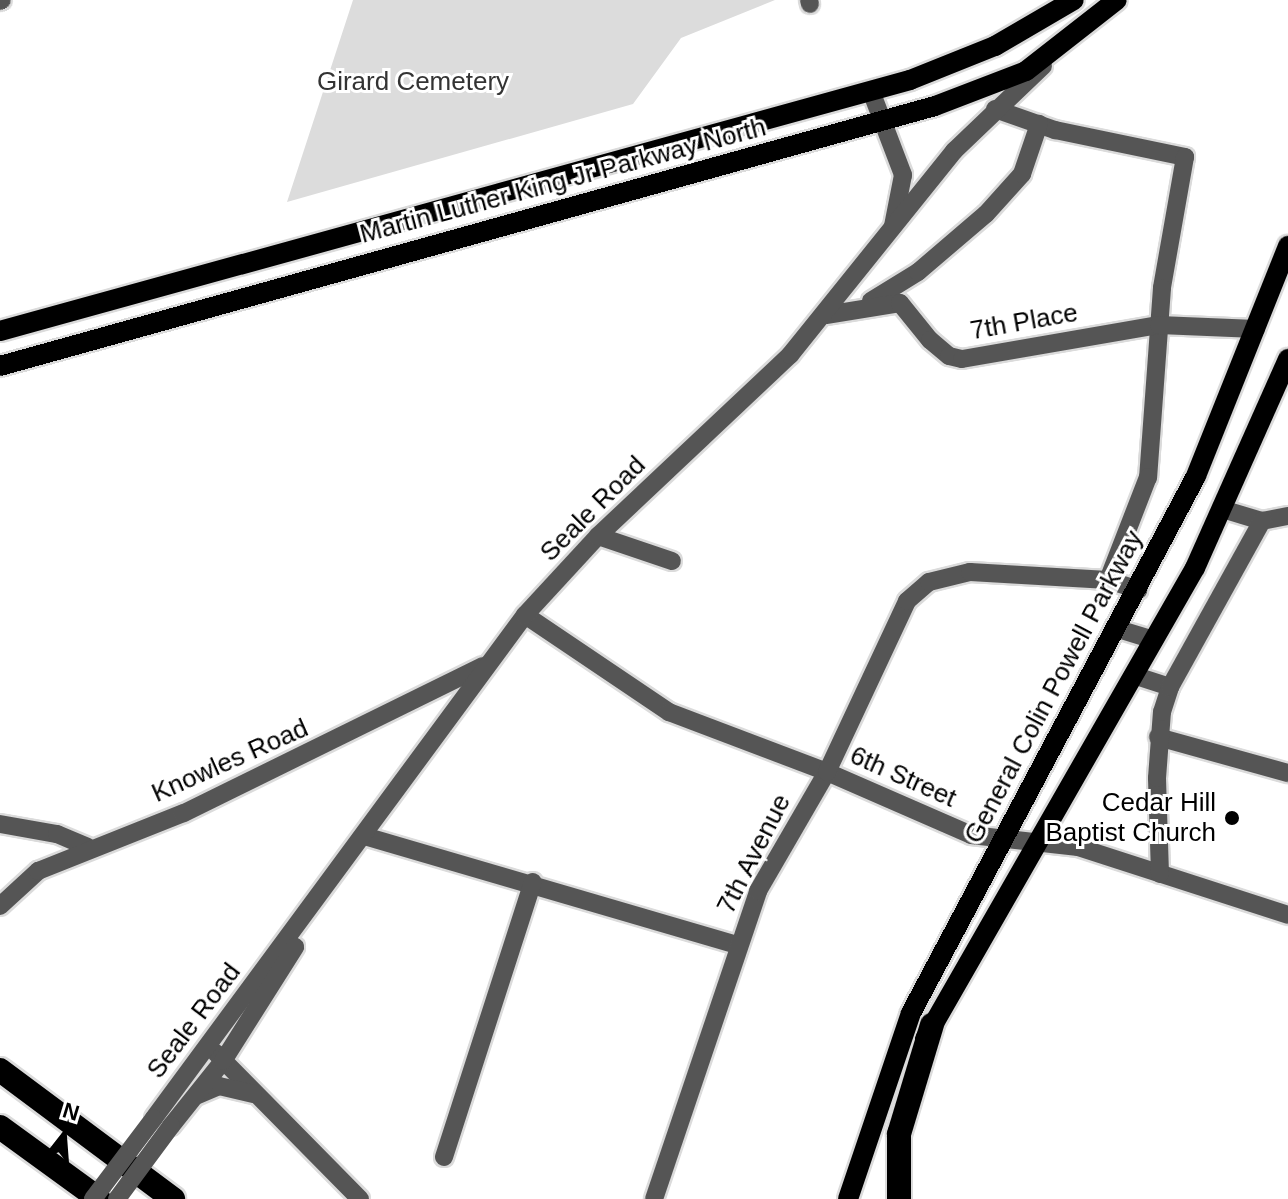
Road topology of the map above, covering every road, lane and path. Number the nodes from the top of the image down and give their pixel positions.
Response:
1 (1074, 0) edge
2 (1117, 0) edge
3 (1068, 41) junction
4 (871, 91) junction
5 (995, 109) junction
6 (880, 120) junction
7 (1039, 124) junction
8 (885, 243) junction
9 (1288, 246) edge
10 (861, 307) junction
11 (826, 315) junction
12 (1159, 325) junction
13 (1256, 329) junction
14 (0, 331) edge
15 (1288, 359) edge
16 (0, 366) edge
17 (1222, 509) junction
18 (1288, 516) edge
19 (1262, 521) junction
20 (598, 536) junction
21 (672, 561) dead end
22 (1108, 580) junction
23 (1138, 590) junction
24 (525, 615) junction
25 (1118, 629) junction
26 (1154, 640) junction
27 (485, 665) junction
28 (1133, 675) junction
29 (1170, 687) junction
30 (1158, 737) junction
31 (827, 772) junction
32 (1288, 773) edge
33 (0, 824) edge
34 (364, 836) junction
35 (1000, 840) junction
36 (1038, 840) junction
37 (87, 847) junction
38 (1160, 874) junction
39 (533, 882) junction
40 (0, 906) edge
41 (1288, 915) edge
42 (737, 945) junction
43 (932, 1025) junction
44 (208, 1045) junction
45 (223, 1061) junction
46 (0, 1070) edge
47 (258, 1095) junction
48 (195, 1096) junction
49 (163, 1122) junction
50 (0, 1127) edge
51 (866, 1153) junction
52 (444, 1157) dead end
53 (93, 1199) edge
54 (99, 1199) edge
55 (117, 1199) edge
56 (173, 1199) edge
57 (360, 1199) edge
58 (654, 1199) edge
59 (848, 1199) edge
60 (899, 1199) edge

1 - 4 main road, Martin Luther King Jr Parkway North
2 - 3 main road, Martin Luther King Jr Parkway North
3 - 5 street, Seale Road
3 - 6 main road, Martin Luther King Jr Parkway North
4 - 6 street, Seale Road
4 - 14 main road, Martin Luther King Jr Parkway North
5 - 7 street
5 - 8 street, Seale Road
6 - 8 street, Seale Road
6 - 16 main road, Martin Luther King Jr Parkway North
7 - 10 street
7 - 12 street
8 - 11 street, Seale Road
9 - 13 main road, General Colin Powell Parkway
10 - 11 street, 7th Place
10 - 12 street, 7th Place
11 - 20 street, Seale Road
12 - 13 street, 7th Place
12 - 22 street
13 - 23 main road, General Colin Powell Parkway
15 - 17 main road, General Colin Powell Parkway
17 - 19 street
17 - 26 main road, General Colin Powell Parkway
18 - 19 street
19 - 29 street
20 - 21 street
20 - 24 street, Seale Road
22 - 23 street
22 - 31 street, 7th Avenue
23 - 25 main road, General Colin Powell Parkway
24 - 27 street, Seale Road
24 - 31 street, 6th Street
25 - 26 street
25 - 35 main road, General Colin Powell Parkway
26 - 28 main road, General Colin Powell Parkway
27 - 34 street, Seale Road
27 - 37 street, Knowles Road
28 - 29 street
28 - 36 main road, General Colin Powell Parkway
29 - 30 street
30 - 32 street
30 - 38 street
31 - 35 street, 6th Street
31 - 42 street, 7th Avenue
33 - 37 street
34 - 39 street
34 - 44 street, Seale Road
34 - 45 street, Seale Road
35 - 36 street, 6th Street
35 - 51 main road, General Colin Powell Parkway
36 - 38 street, 6th Street
36 - 43 main road, General Colin Powell Parkway
37 - 40 street, Knowles Road
38 - 41 street, 6th Street
39 - 42 street
39 - 52 street
42 - 58 street, 7th Avenue
43 - 51 main road, General Colin Powell Parkway
43 - 60 highway
44 - 45 street
44 - 49 street, Seale Road
45 - 47 street
45 - 48 street, Seale Road
46 - 56 highway
47 - 48 street
47 - 57 street
48 - 49 street, Seale Road
49 - 53 street, Seale Road, bridge
49 - 55 street, Seale Road, bridge
50 - 54 highway
51 - 59 main road, General Colin Powell Parkway

